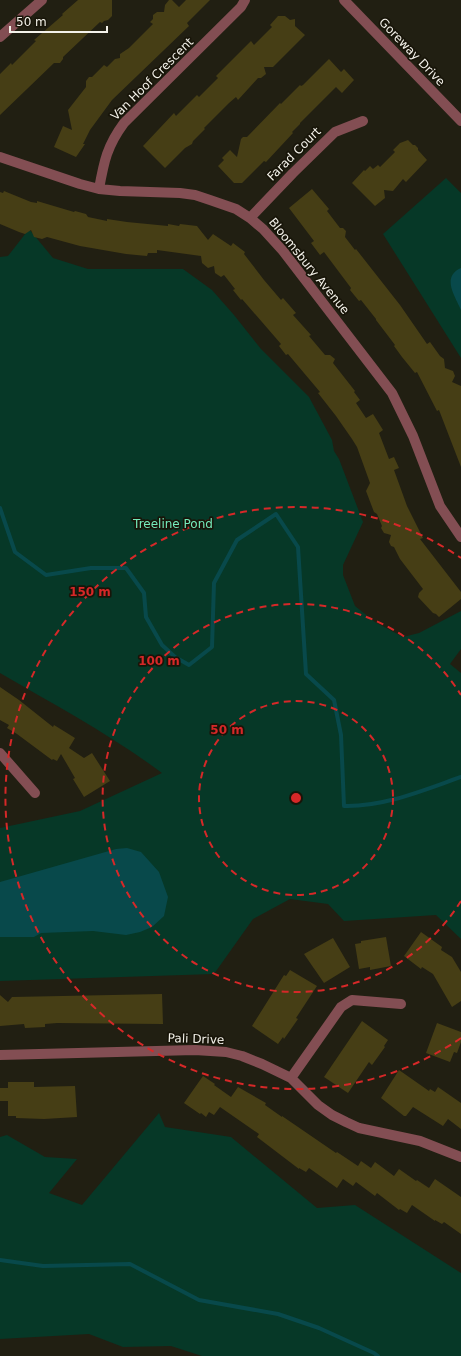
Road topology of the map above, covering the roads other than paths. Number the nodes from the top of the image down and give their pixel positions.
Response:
1 (42, 0) edge
2 (245, 0) edge
3 (344, 0) edge
4 (0, 37) edge
5 (363, 121) dead end
6 (461, 121) edge
7 (0, 157) edge
8 (99, 188) junction
9 (250, 218) junction
10 (461, 537) edge
11 (0, 753) edge
12 (34, 793) dead end
13 (401, 1004) dead end
14 (0, 1055) edge
15 (291, 1078) junction
16 (461, 1157) edge

1 - 4 street
2 - 8 street, Van Hoof Crescent
3 - 6 street, Goreway Drive
5 - 9 street, Farad Court
7 - 8 street, Bloomsbury Avenue
8 - 9 street, Bloomsbury Avenue
9 - 10 street, Bloomsbury Avenue
11 - 12 street
13 - 15 street
14 - 15 street, Pali Drive
15 - 16 street, Pali Drive

